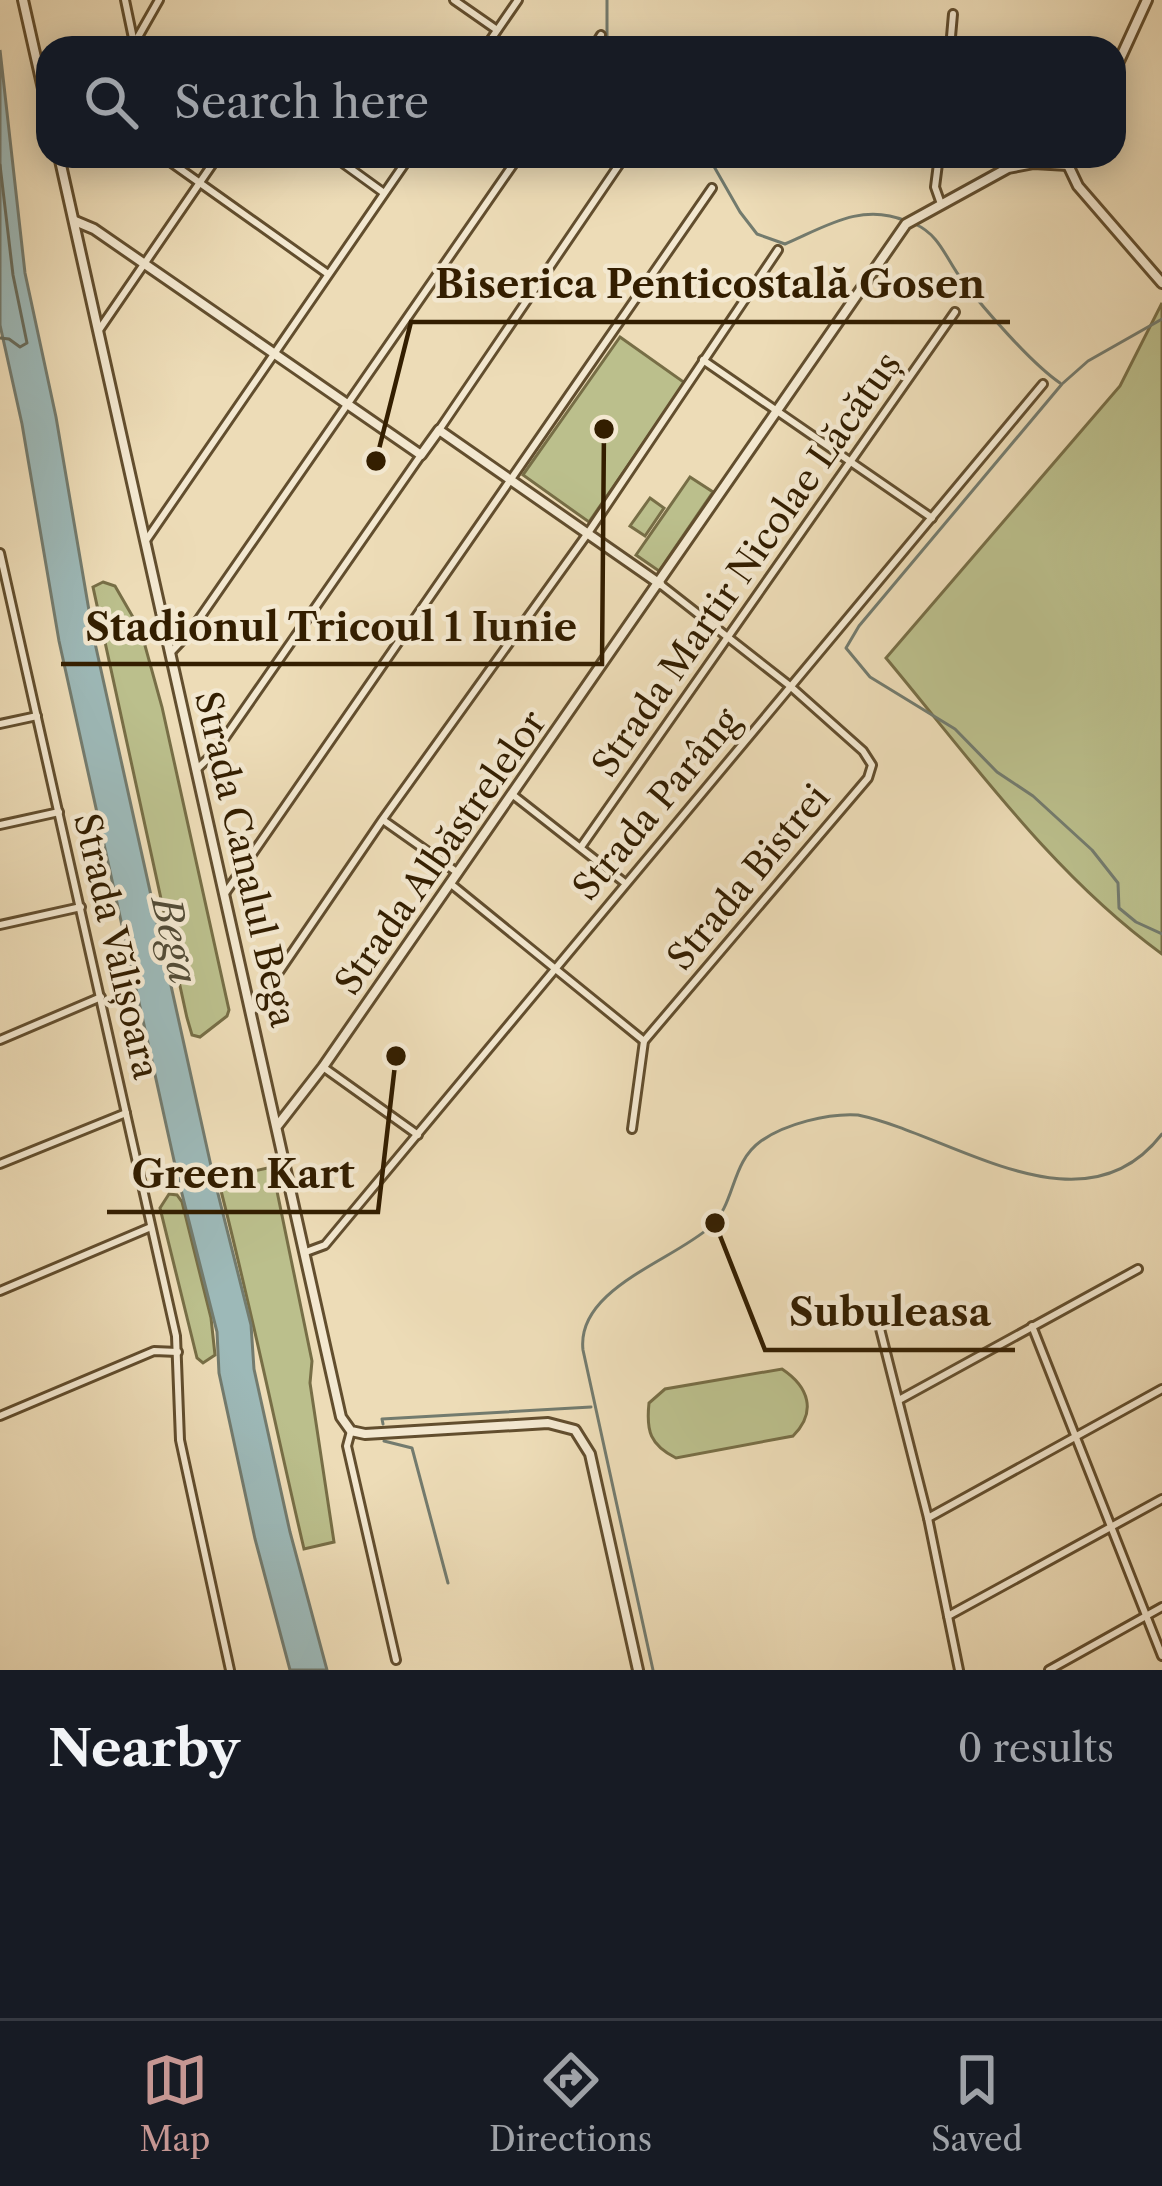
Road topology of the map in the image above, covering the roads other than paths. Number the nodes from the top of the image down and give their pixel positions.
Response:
1 (23, 0) edge
2 (124, 0) edge
3 (158, 0) edge
4 (454, 0) edge
5 (518, 0) edge
6 (1147, 0) edge
7 (953, 14) dead end
8 (497, 30) junction
9 (133, 36) edge
10 (140, 36) edge
11 (493, 36) edge
12 (951, 36) edge
13 (1126, 45) edge
14 (36, 58) edge
15 (62, 168) edge
16 (179, 168) edge
17 (209, 168) edge
18 (350, 168) edge
19 (402, 168) edge
20 (511, 168) edge
21 (618, 168) edge
22 (937, 168) edge
23 (1008, 168) edge
24 (1072, 168) edge
25 (199, 182) junction
26 (712, 188) dead end
27 (384, 193) junction
28 (941, 204) junction
29 (75, 221) junction
30 (778, 250) dead end
31 (146, 265) junction
32 (328, 274) junction
33 (1162, 284) edge
34 (955, 312) dead end
35 (99, 330) junction
36 (275, 354) junction
37 (704, 360) junction
38 (1043, 384) dead end
39 (348, 404) junction
40 (778, 410) junction
41 (439, 430) junction
42 (421, 455) junction
43 (852, 460) junction
44 (513, 481) junction
45 (932, 518) junction
46 (588, 533) junction
47 (146, 539) junction
48 (0, 553) edge
49 (660, 584) junction
50 (729, 638) junction
51 (172, 651) junction
52 (790, 686) junction
53 (37, 716) junction
54 (0, 724) edge
55 (198, 768) junction
56 (513, 795) junction
57 (59, 812) junction
58 (382, 820) junction
59 (0, 825) edge
60 (581, 848) junction
61 (458, 873) junction
62 (625, 883) junction
63 (451, 884) junction
64 (226, 892) junction
65 (80, 907) junction
66 (0, 925) edge
67 (555, 967) junction
68 (101, 997) junction
69 (253, 1010) junction
70 (0, 1040) edge
71 (644, 1041) junction
72 (323, 1067) junction
73 (126, 1113) junction
74 (278, 1125) junction
75 (632, 1129) dead end
76 (418, 1135) junction
77 (0, 1164) edge
78 (151, 1227) junction
79 (306, 1252) junction
80 (1138, 1268) dead end
81 (0, 1291) edge
82 (875, 1309) dead end
83 (1032, 1326) junction
84 (178, 1352) junction
85 (1162, 1389) edge
86 (898, 1400) junction
87 (0, 1416) edge
88 (351, 1431) junction
89 (1076, 1435) junction
90 (1162, 1499) edge
91 (928, 1518) junction
92 (1112, 1527) junction
93 (1162, 1607) edge
94 (948, 1616) junction
95 (1146, 1616) junction
96 (1162, 1656) edge
97 (396, 1660) dead end
98 (230, 1670) edge
99 (638, 1670) edge
100 (959, 1670) edge
101 (1048, 1670) edge

1 - 14 street
2 - 9 street
3 - 10 street
4 - 8 street
5 - 8 street
6 - 13 street
7 - 12 street
8 - 11 street
15 - 29 street, Strada Canalul Bega
16 - 25 street
17 - 25 street
18 - 27 street
19 - 27 street
20 - 39 street
21 - 41 street
22 - 28 street
23 - 28 street, Strada Albăstrelelor
24 - 33 street
25 - 31 street
25 - 32 street
26 - 44 street
27 - 32 street
28 - 40 street, Strada Albăstrelelor
29 - 31 street
29 - 35 street, Strada Canalul Bega
30 - 37 street
31 - 35 street
31 - 36 street
32 - 36 street
34 - 43 street, Strada Martir Nicolae Lăcătuș
35 - 47 street, Strada Canalul Bega
36 - 39 street
36 - 47 street
37 - 40 street
37 - 46 street
38 - 45 street, Strada Parâng
39 - 42 street
39 - 51 street
40 - 43 street
40 - 49 street, Strada Albăstrelelor
41 - 42 street
41 - 44 street
42 - 55 street
43 - 45 street
43 - 50 street, Strada Martir Nicolae Lăcătuș
44 - 46 street
44 - 64 street
45 - 52 street, Strada Parâng
46 - 49 street
46 - 58 street
47 - 51 street, Strada Canalul Bega
48 - 53 street, Strada Vălișoara
49 - 50 street
49 - 56 street, Strada Albăstrelelor
50 - 52 street
50 - 60 street, Strada Martir Nicolae Lăcătuș
51 - 55 street, Strada Canalul Bega
52 - 62 street, Strada Parâng
52 - 71 street, Strada Bistrei
53 - 54 street
53 - 57 street, Strada Vălișoara
55 - 64 street, Strada Canalul Bega
56 - 60 street
56 - 61 street, Strada Albăstrelelor
57 - 59 street
57 - 65 street, Strada Vălișoara
58 - 61 street
58 - 69 street
60 - 62 street
61 - 63 street, Strada Albăstrelelor
62 - 67 street, Strada Parâng
63 - 67 street
63 - 72 street, Strada Albăstrelelor
64 - 69 street, Strada Canalul Bega
65 - 66 street
65 - 68 street, Strada Vălișoara
67 - 71 street
67 - 76 street, Strada Parâng
68 - 70 street
68 - 73 street, Strada Vălișoara
69 - 74 street, Strada Canalul Bega
71 - 75 street
72 - 74 street, Strada Albăstrelelor
72 - 76 street
73 - 77 street
73 - 78 street, Strada Vălișoara
74 - 79 street, Strada Canalul Bega
76 - 79 street, Strada Parâng
78 - 81 street
78 - 84 street, Strada Vălișoara
79 - 88 street, Strada Canalul Bega
80 - 83 street
82 - 86 street
83 - 86 street
83 - 89 street
84 - 87 street
84 - 98 street, Strada Vălișoara
85 - 89 street
86 - 91 street
88 - 97 street
88 - 99 street
89 - 91 street
89 - 92 street
90 - 92 street
91 - 94 street
92 - 94 street
92 - 95 street
93 - 95 street
94 - 100 street
95 - 96 street
95 - 101 street

